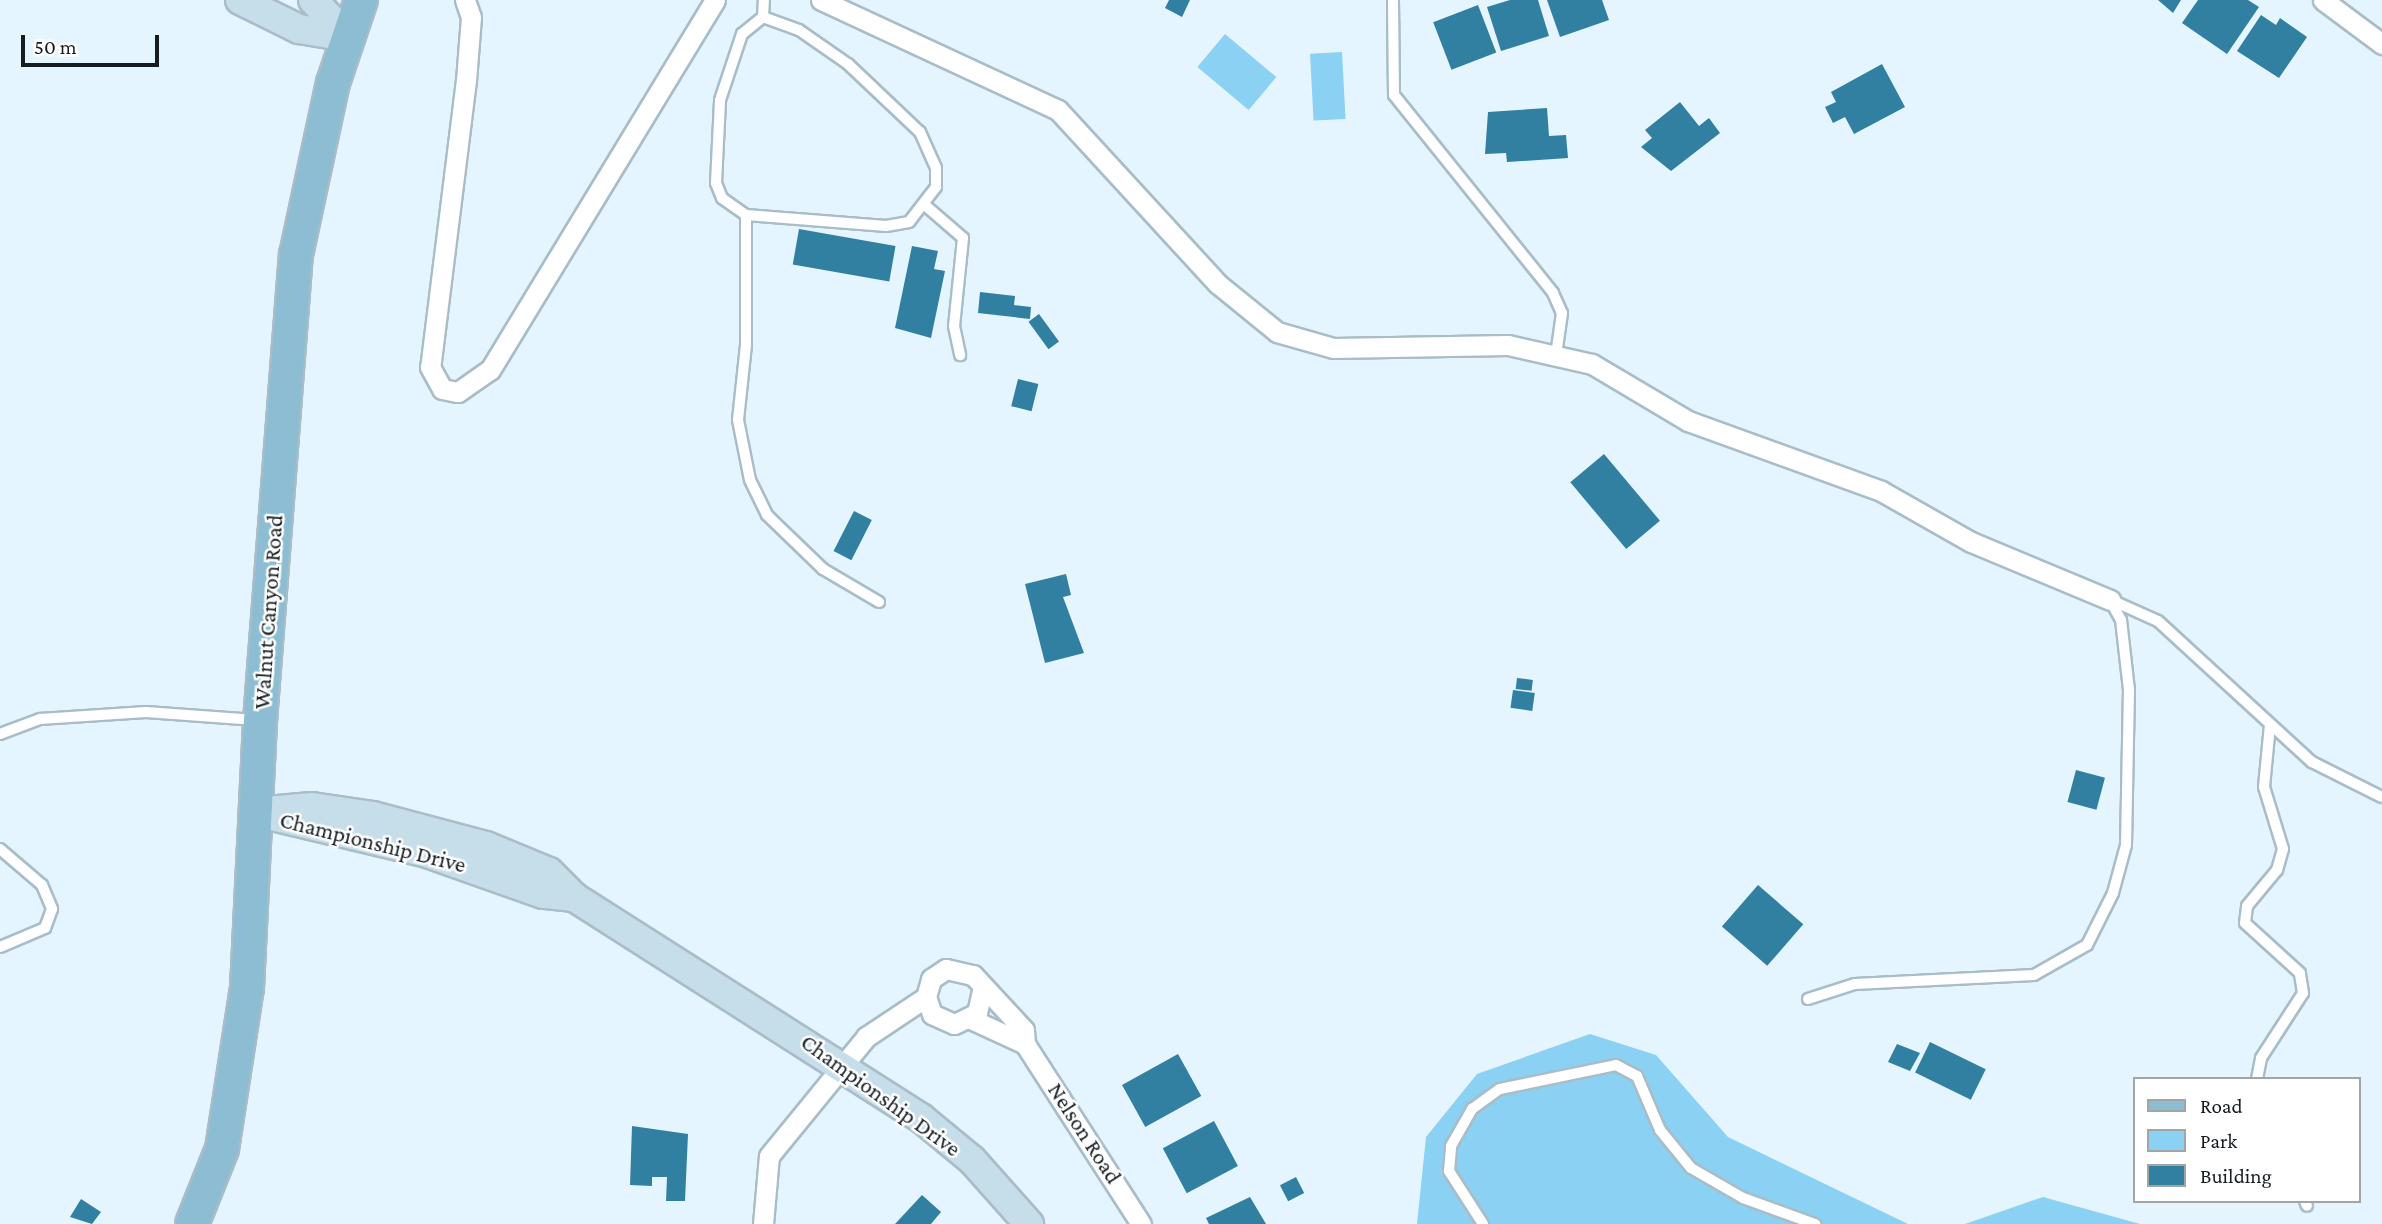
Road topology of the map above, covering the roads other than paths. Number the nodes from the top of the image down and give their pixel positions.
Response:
1 (240, 0) edge
2 (313, 0) edge
3 (360, 0) edge
4 (465, 0) edge
5 (715, 0) edge
6 (764, 0) edge
7 (821, 0) edge
8 (1392, 0) edge
9 (2323, 0) edge
10 (763, 17) junction
11 (348, 37) junction
12 (2382, 44) edge
13 (926, 206) junction
14 (746, 215) junction
15 (960, 355) dead end
16 (1556, 355) junction
17 (2110, 600) junction
18 (879, 602) dead end
19 (260, 721) junction
20 (2270, 725) junction
21 (0, 734) edge
22 (2382, 797) edge
23 (255, 812) junction
24 (0, 849) edge
25 (0, 947) edge
26 (982, 991) junction
27 (926, 997) junction
28 (1808, 999) dead end
29 (971, 1019) junction
30 (1025, 1044) junction
31 (844, 1064) junction
32 (2257, 1077) edge
33 (192, 1224) edge
34 (764, 1224) edge
35 (1029, 1224) edge
36 (1141, 1224) edge
37 (1483, 1224) edge
38 (1815, 1224) edge

1 - 11 street
2 - 11 street
3 - 11 main road, Walnut Canyon Road
4 - 5 street
6 - 10 lane
7 - 16 street
8 - 16 lane
9 - 12 street
10 - 13 lane
10 - 14 lane
11 - 19 main road, Walnut Canyon Road
13 - 14 lane
13 - 15 lane
14 - 18 lane
16 - 17 street
17 - 20 lane
17 - 28 lane
19 - 21 lane
19 - 23 main road, Walnut Canyon Road
20 - 22 lane
20 - 32 lane
23 - 31 street, Championship Drive
23 - 33 main road, Walnut Canyon Road
24 - 25 lane
26 - 27 street, Nelson Road
26 - 29 street
26 - 30 street, Nelson Road
27 - 29 street
27 - 31 street, Nelson Road
29 - 30 street
30 - 36 street, Nelson Road
31 - 34 street, Nelson Road
31 - 35 street, Championship Drive
37 - 38 lane

